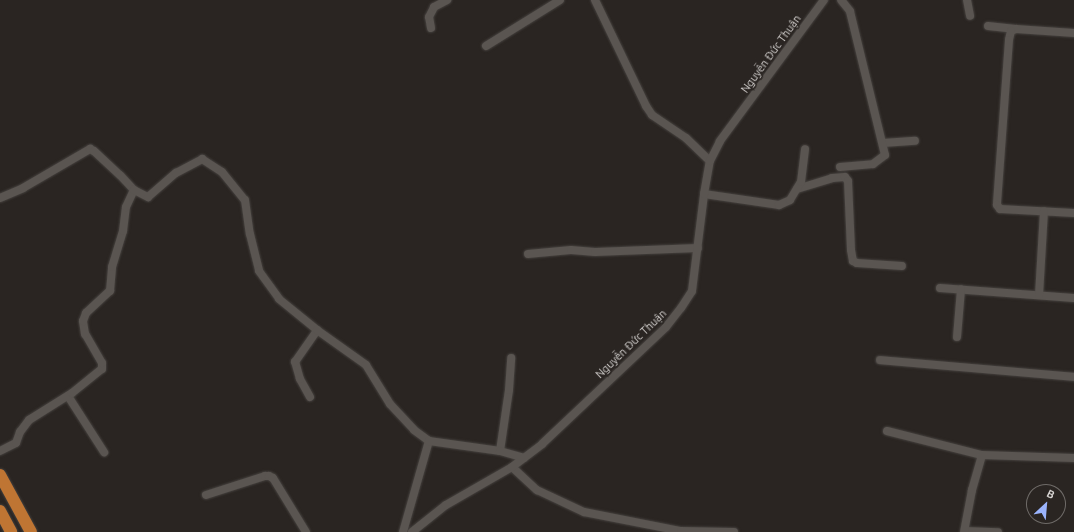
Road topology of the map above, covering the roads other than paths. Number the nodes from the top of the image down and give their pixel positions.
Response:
1 (447, 0) edge
2 (560, 0) edge
3 (595, 0) edge
4 (824, 0) edge
5 (842, 0) edge
6 (967, 0) edge
7 (970, 16) dead end
8 (988, 26) dead end
9 (431, 28) dead end
10 (1016, 28) junction
11 (1074, 33) edge
12 (486, 46) dead end
13 (915, 141) dead end
14 (883, 143) junction
15 (805, 149) dead end
16 (710, 161) junction
17 (840, 167) dead end
18 (797, 189) junction
19 (134, 190) junction
20 (704, 194) junction
21 (0, 198) edge
22 (1044, 211) junction
23 (1074, 213) edge
24 (698, 248) junction
25 (528, 254) dead end
26 (902, 266) dead end
27 (940, 288) dead end
28 (961, 290) junction
29 (1039, 295) junction
30 (1074, 298) edge
31 (317, 330) junction
32 (957, 337) dead end
33 (511, 358) dead end
34 (880, 360) dead end
35 (1074, 377) edge
36 (68, 396) junction
37 (310, 397) dead end
38 (887, 431) dead end
39 (429, 442) junction
40 (0, 451) edge
41 (500, 451) junction
42 (104, 452) dead end
43 (982, 455) junction
44 (524, 458) junction
45 (1074, 458) edge
46 (512, 467) junction
47 (0, 475) edge
48 (206, 495) dead end
49 (0, 511) edge
50 (11, 532) edge
51 (31, 532) edge
52 (306, 532) edge
53 (403, 532) edge
54 (412, 532) edge
55 (734, 532) edge
56 (964, 532) edge
57 (998, 532) edge

1 - 9 street
2 - 12 street
3 - 16 street
4 - 16 street, Nguyễn Đức Thuận
5 - 14 street
6 - 7 street
8 - 10 street
10 - 11 street
10 - 22 street
13 - 14 street
14 - 17 street
15 - 18 street
16 - 20 street, Nguyễn Đức Thuận
18 - 20 street
18 - 26 street
19 - 21 street
19 - 31 street
19 - 36 street
20 - 24 street, Nguyễn Đức Thuận
22 - 23 street
22 - 29 street
24 - 25 street
24 - 44 street, Nguyễn Đức Thuận
27 - 28 street
28 - 29 street
28 - 32 street
29 - 30 street
31 - 37 street
31 - 39 street
33 - 41 street
34 - 35 street
36 - 40 street
36 - 42 street
38 - 43 street
39 - 41 street
39 - 53 street
41 - 44 street
43 - 45 street
43 - 56 street
44 - 46 street, Nguyễn Đức Thuận
46 - 54 street, Nguyễn Đức Thuận
46 - 55 street
47 - 51 highway
48 - 52 street
49 - 50 highway
56 - 57 street

